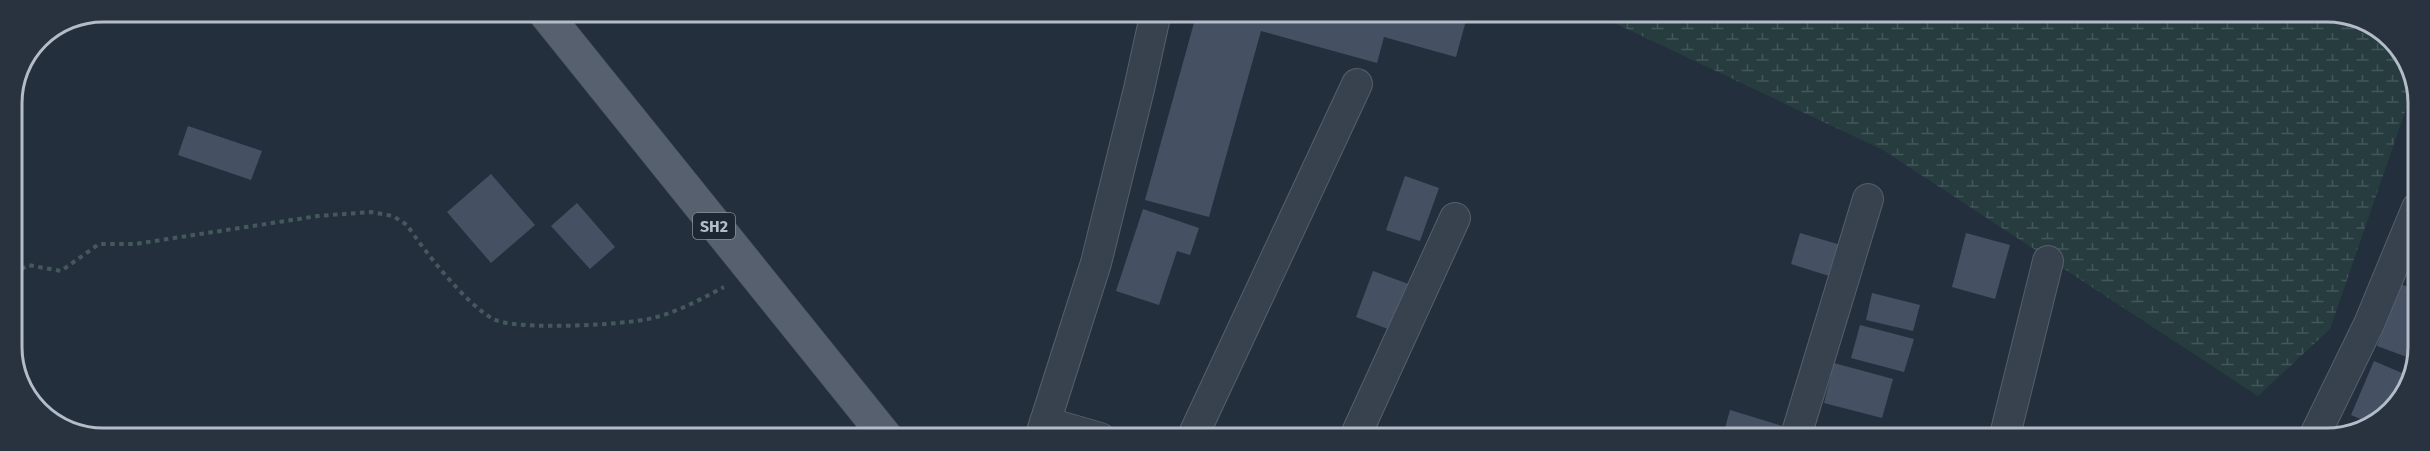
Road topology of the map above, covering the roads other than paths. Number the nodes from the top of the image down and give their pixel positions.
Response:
1 (552, 22) edge
2 (1154, 22) edge
3 (1357, 84) dead end
4 (1868, 199) dead end
5 (1455, 218) dead end
6 (2408, 230) edge
7 (2048, 261) dead end
8 (879, 428) edge
9 (1043, 428) edge
10 (1197, 428) edge
11 (1359, 428) edge
12 (1798, 428) edge
13 (2007, 428) edge
14 (2318, 428) edge

1 - 8 main road, SH2
2 - 9 street
3 - 10 street
4 - 12 street
5 - 11 street
6 - 14 street
7 - 13 street

